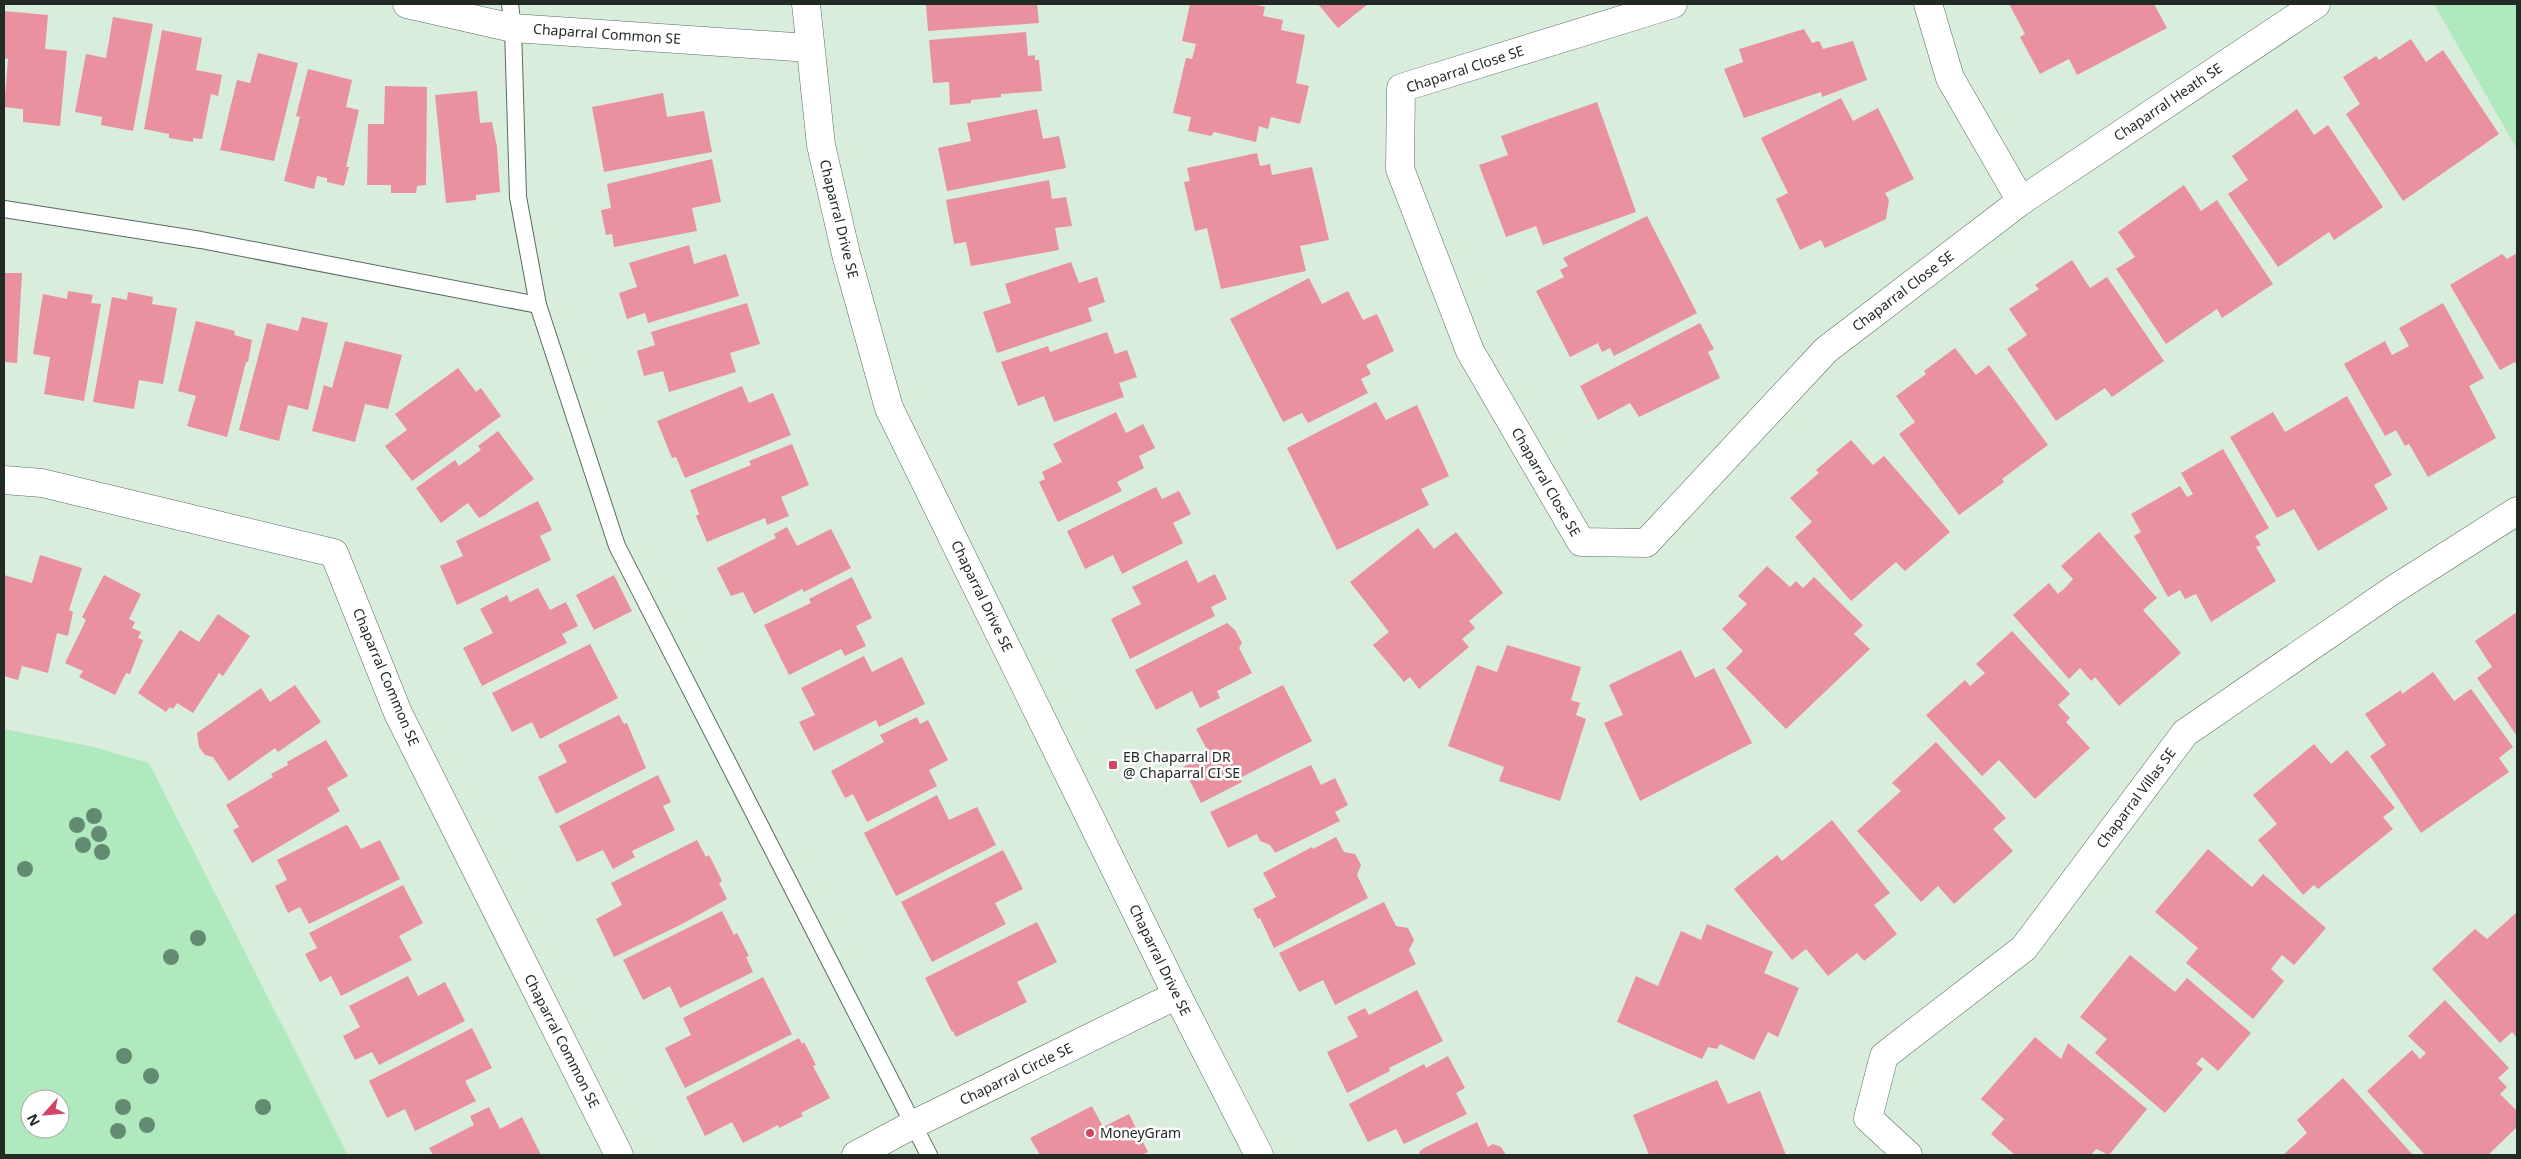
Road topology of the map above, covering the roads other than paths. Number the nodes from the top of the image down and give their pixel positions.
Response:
1 (407, 4) edge
2 (806, 4) edge
3 (1673, 4) edge
4 (1928, 4) edge
5 (2316, 4) edge
6 (511, 16) edge
7 (809, 48) junction
8 (2021, 201) junction
9 (4, 209) edge
10 (538, 306) junction
11 (4, 480) edge
12 (2517, 510) edge
13 (1177, 995) junction
14 (914, 1124) junction
15 (619, 1155) edge
16 (856, 1155) edge
17 (929, 1155) edge
18 (1258, 1155) edge
19 (1908, 1155) edge

1 - 6 street, Chaparral Common SE
2 - 7 street, Chaparral Drive SE
3 - 8 street, Chaparral Close SE
4 - 8 street
5 - 8 street, Chaparral Heath SE
6 - 7 street, Chaparral Common SE
6 - 10 lane
7 - 13 street, Chaparral Drive SE
9 - 10 lane
10 - 14 lane
11 - 15 street, Chaparral Common SE
12 - 19 street, Chaparral Villas SE
13 - 14 street, Chaparral Circle SE
13 - 18 street, Chaparral Drive SE
14 - 16 street, Chaparral Circle SE
14 - 17 lane

